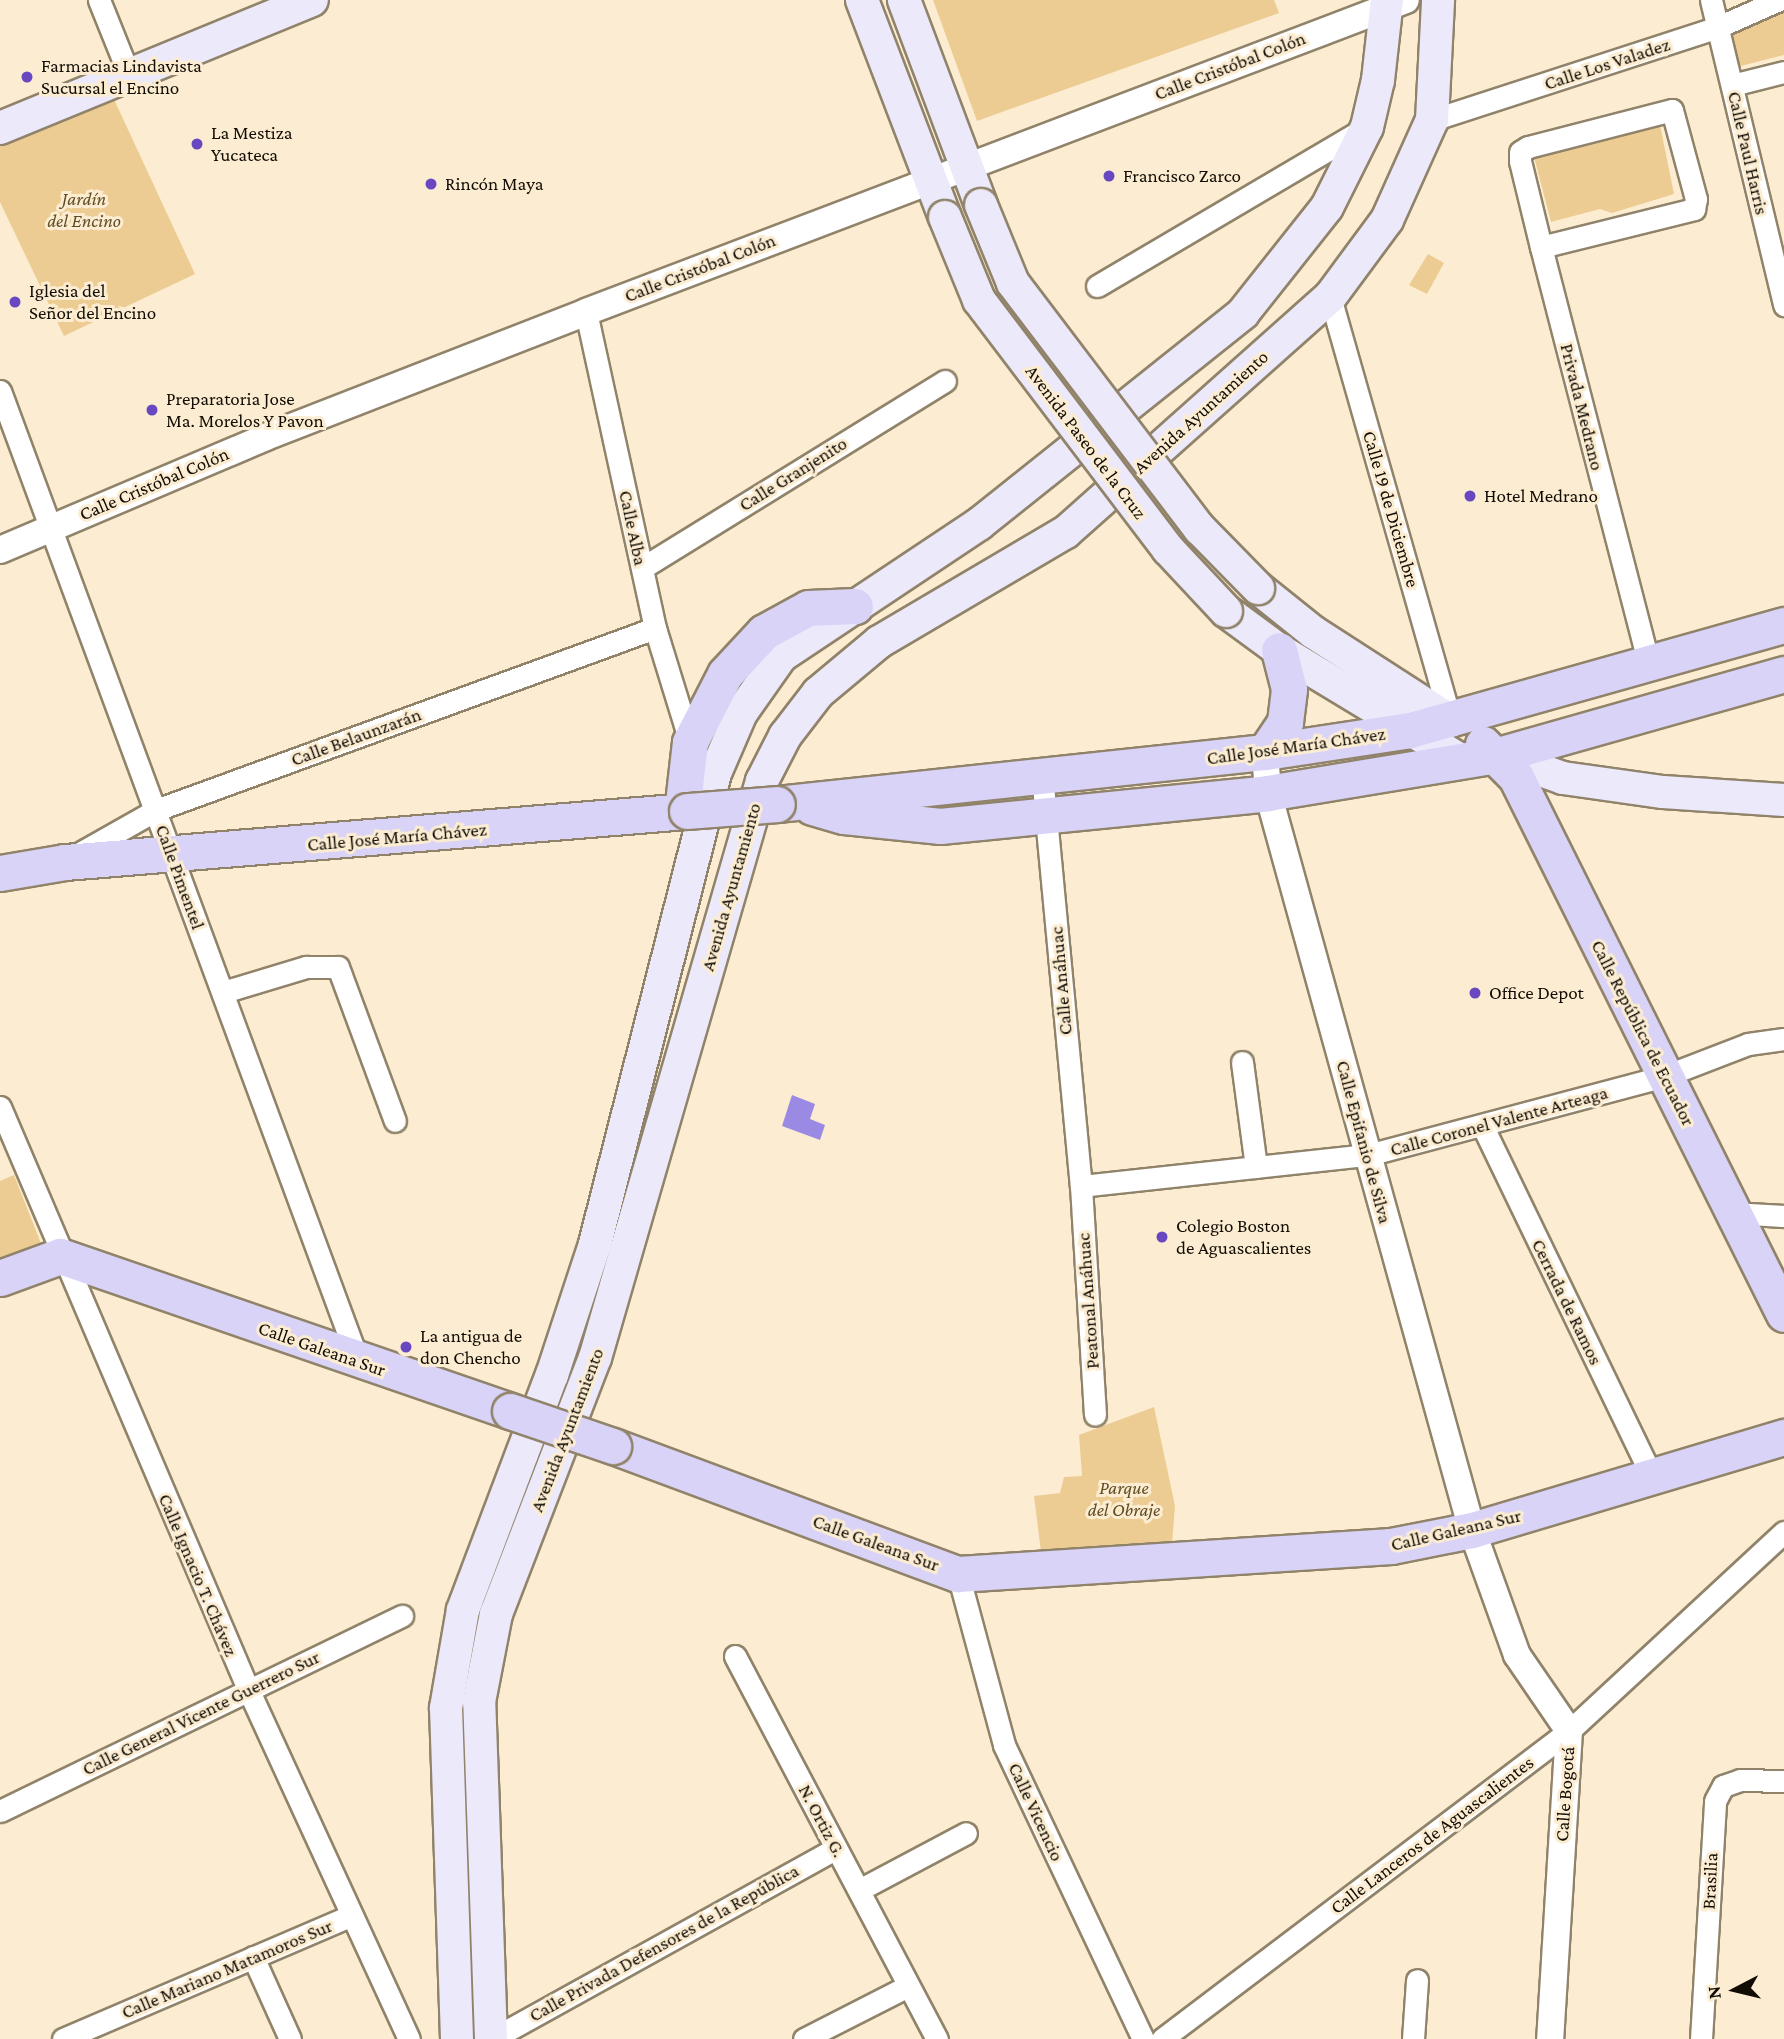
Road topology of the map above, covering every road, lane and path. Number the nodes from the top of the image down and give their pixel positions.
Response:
1 (99, 0) edge
2 (312, 0) edge
3 (862, 0) edge
4 (904, 0) edge
5 (1438, 0) edge
6 (1711, 0) edge
7 (1779, 0) edge
8 (1393, 2) edge
9 (1718, 27) junction
10 (128, 72) junction
11 (1784, 72) edge
12 (1732, 85) junction
13 (1432, 120) junction
14 (1367, 127) junction
15 (0, 128) edge
16 (965, 165) junction
17 (930, 179) junction
18 (1541, 247) junction
19 (1097, 286) dead end
20 (1783, 296) edge
21 (1330, 297) junction
22 (586, 312) junction
23 (945, 381) dead end
24 (0, 391) edge
25 (52, 527) junction
26 (0, 550) edge
27 (642, 568) junction
28 (855, 606) junction
29 (1784, 625) edge
30 (655, 628) junction
31 (1279, 650) junction
32 (1648, 662) junction
33 (1784, 674) edge
34 (1451, 721) junction
35 (1410, 730) junction
36 (690, 742) junction
37 (1265, 752) junction
38 (1498, 755) junction
39 (1462, 761) junction
40 (1042, 775) junction
41 (1268, 793) junction
42 (1784, 800) edge
43 (786, 803) junction
44 (156, 810) junction
45 (685, 812) junction
46 (1045, 816) junction
47 (173, 856) junction
48 (65, 862) junction
49 (0, 873) edge
50 (223, 992) junction
51 (1784, 1039) edge
52 (1242, 1062) dead end
53 (1665, 1076) junction
54 (0, 1107) edge
55 (395, 1121) dead end
56 (1483, 1127) junction
57 (1368, 1155) junction
58 (1256, 1167) junction
59 (1081, 1186) junction
60 (1733, 1213) junction
61 (1784, 1216) edge
62 (60, 1256) junction
63 (0, 1278) edge
64 (1784, 1314) edge
65 (359, 1363) junction
66 (1095, 1415) dead end
67 (1784, 1437) edge
68 (1652, 1477) junction
69 (1472, 1530) junction
70 (1784, 1532) edge
71 (958, 1574) junction
72 (402, 1616) dead end
73 (736, 1656) dead end
74 (248, 1689) junction
75 (1569, 1731) junction
76 (1784, 1781) edge
77 (0, 1811) edge
78 (966, 1833) dead end
79 (836, 1848) junction
80 (859, 1890) junction
81 (352, 1915) junction
82 (253, 1957) junction
83 (1417, 1980) dead end
84 (908, 1986) junction
85 (99, 2032) edge
86 (63, 2039) edge
87 (289, 2039) edge
88 (409, 2039) edge
89 (457, 2039) edge
90 (492, 2039) edge
91 (803, 2039) edge
92 (937, 2039) edge
93 (1143, 2039) edge
94 (1163, 2039) edge
95 (1413, 2039) edge
96 (1550, 2039) edge
97 (1700, 2039) edge

1 - 10 street
2 - 10 main road
3 - 17 main road, Avenida Paseo de la Cruz
4 - 16 main road, Avenida Paseo de la Cruz
5 - 13 main road, Avenida Ayuntamiento
6 - 9 street, Calle Paul Harris
7 - 9 street, Calle Los Valadez
8 - 14 main road, Avenida Ayuntamiento
8 - 16 street, Calle Cristóbal Colón
9 - 12 street, Calle Paul Harris
9 - 13 street, Calle Los Valadez
10 - 15 main road
11 - 12 street
12 - 20 street, Calle Paul Harris
13 - 21 main road, Avenida Ayuntamiento
14 - 19 street
14 - 28 main road, Avenida Ayuntamiento
16 - 17 street, Calle Cristóbal Colón
16 - 34 main road, Avenida Paseo de la Cruz, bridge
17 - 22 street, Calle Cristóbal Colón
17 - 31 main road, Avenida Paseo de la Cruz, bridge
18 - 18 street, Privada Medrano
18 - 32 street, Privada Medrano
21 - 34 street, Calle 19 de Diciembre
21 - 90 main road, Avenida Ayuntamiento
22 - 25 street, Calle Cristóbal Colón
22 - 27 street, Calle Alba
23 - 27 street, Calle Granjenito
24 - 25 street, Calle Pimentel
25 - 26 street, Calle Cristóbal Colón
25 - 44 street, Calle Pimentel
27 - 30 street, Calle Alba
28 - 36 main road
28 - 89 main road, Avenida Ayuntamiento
29 - 32 main road, Calle José María Chávez
30 - 36 street, Calle Alba
30 - 44 street, Calle Belaunzarán
31 - 35 main road, Avenida Paseo de la Cruz
31 - 37 main road
32 - 34 main road, Calle José María Chávez
33 - 38 main road, Calle José María Chávez
34 - 35 main road, Calle José María Chávez
34 - 38 main road, Avenida Paseo de la Cruz
35 - 37 main road, Calle José María Chávez
35 - 39 main road, Avenida Paseo de la Cruz
36 - 45 main road
37 - 40 main road, Calle José María Chávez
37 - 41 street, Calle Epifanio de Silva
38 - 39 main road, Calle José María Chávez
38 - 42 main road
38 - 53 main road, Calle República de Ecuador
39 - 41 main road, Calle José María Chávez
40 - 43 main road, Calle José María Chávez
40 - 46 street, Calle Anáhuac
41 - 46 main road, Calle José María Chávez
41 - 57 street, Calle Epifanio de Silva
43 - 45 main road, Calle José María Chávez, bridge
43 - 46 main road, Calle José María Chávez
44 - 47 street, Calle Pimentel
44 - 48 street, Calle Belaunzarán
45 - 47 main road, Calle José María Chávez
46 - 59 street, Calle Anáhuac
47 - 48 main road, Calle José María Chávez
47 - 50 street, Calle Pimentel
48 - 49 main road, Calle José María Chávez
50 - 55 street
50 - 65 street, Calle Pimentel
51 - 53 street, Calle Coronel Valente Arteaga
52 - 58 street
53 - 56 street, Calle Coronel Valente Arteaga
53 - 60 main road, Calle República de Ecuador
54 - 62 street, Calle Ignacio T. Chávez
56 - 57 street, Calle Coronel Valente Arteaga
56 - 68 street, Cerrada de Ramos
57 - 58 street, Calle Coronel Valente Arteaga
57 - 69 street, Calle Epifanio de Silva
58 - 59 street, Calle Coronel Valente Arteaga
59 - 66 street, Peatonal Anáhuac
60 - 61 street
60 - 64 main road, Calle República de Ecuador
62 - 63 main road
62 - 65 main road, Calle Galeana Sur
62 - 74 street, Calle Ignacio T. Chávez
65 - 71 main road, Calle Galeana Sur, bridge
67 - 68 main road, Calle Galeana Sur
68 - 69 main road, Calle Galeana Sur
69 - 71 main road, Calle Galeana Sur
69 - 75 street, Calle Bogotá
70 - 75 street, Calle Lanceros de Aguascalientes
71 - 93 street, Calle Vicencio
72 - 74 street, Calle General Vicente Guerrero Sur
73 - 79 street, N. Ortiz G.
74 - 77 street, Calle General Vicente Guerrero Sur
74 - 81 street, Calle Ignacio T. Chávez
75 - 94 street, Calle Lanceros de Aguascalientes
75 - 96 street, Calle Bogotá
76 - 97 street, Brasilia
78 - 80 street
79 - 80 street, N. Ortiz G.
79 - 90 street, Calle Privada Defensores de la República
80 - 84 street, N. Ortiz G.
81 - 82 street, Calle Mariano Matamoros Sur
81 - 88 street, Calle Ignacio T. Chávez
82 - 85 street, Calle Mariano Matamoros Sur
82 - 87 street
83 - 95 street
84 - 91 street
84 - 92 street, N. Ortiz G.
85 - 86 street, Calle Mariano Matamoros Sur

